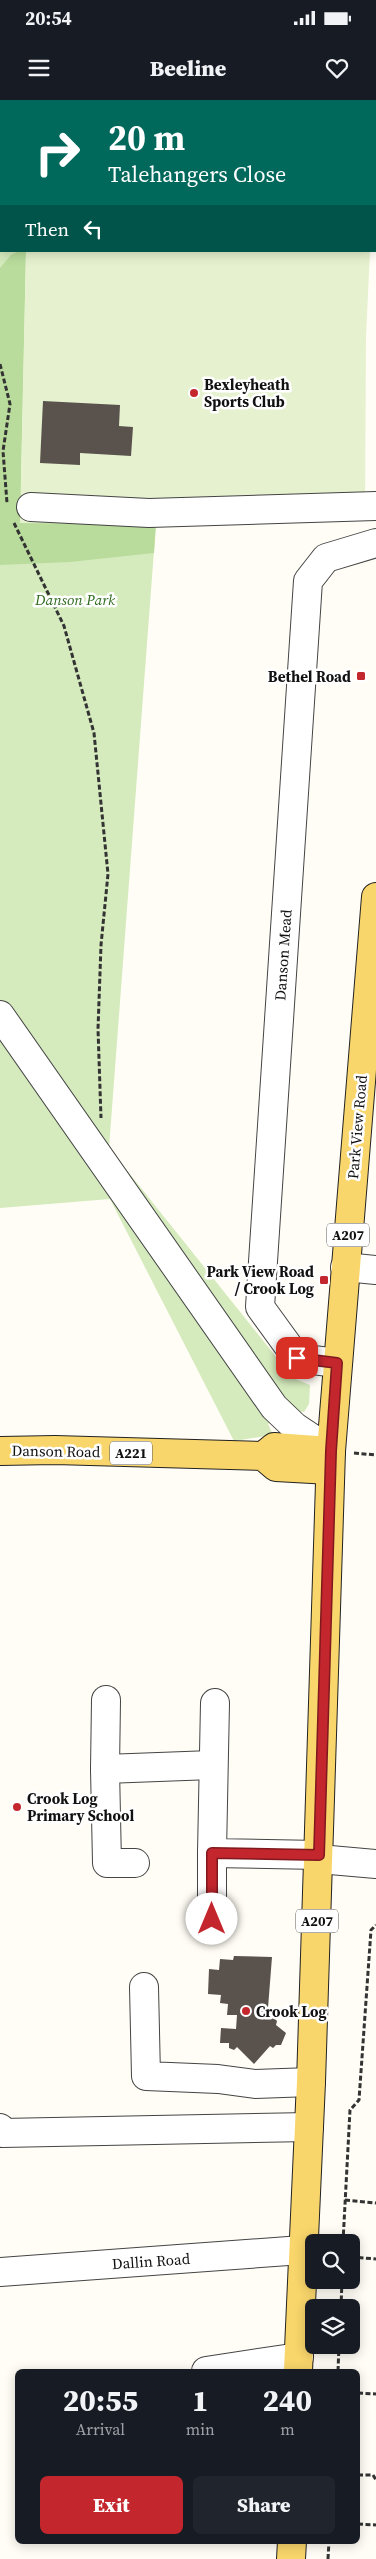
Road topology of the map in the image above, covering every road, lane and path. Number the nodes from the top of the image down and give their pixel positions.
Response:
1 (0, 364) edge
2 (376, 506) edge
3 (17, 512) junction
4 (376, 543) edge
5 (376, 897) edge
6 (0, 1015) edge
7 (371, 1020) edge
8 (90, 1144) junction
9 (345, 1267) junction
10 (376, 1270) edge
11 (337, 1363) junction
12 (0, 1451) edge
13 (330, 1461) junction
14 (106, 1700) dead end
15 (215, 1703) dead end
16 (212, 1765) junction
17 (105, 1769) junction
18 (212, 1853) junction
19 (319, 1857) junction
20 (135, 1863) dead end
21 (376, 1864) edge
22 (212, 1919) dead end
23 (376, 1925) edge
24 (144, 1987) dead end
25 (311, 2082) junction
26 (309, 2127) junction
27 (0, 2128) edge
28 (345, 2200) junction
29 (376, 2203) edge
30 (343, 2234) edge
31 (302, 2250) junction
32 (360, 2258) edge
33 (376, 2259) edge
34 (0, 2272) edge
35 (339, 2354) edge
36 (299, 2364) edge
37 (233, 2369) edge
38 (338, 2369) edge
39 (360, 2393) edge
40 (376, 2394) edge
41 (360, 2475) edge
42 (376, 2480) edge
43 (360, 2524) edge
44 (376, 2525) edge
45 (292, 2544) edge
46 (329, 2544) edge
47 (291, 2559) edge
48 (328, 2559) edge

1 - 3 path
2 - 3 street
3 - 8 path
4 - 11 street, Danson Mead
5 - 7 main road, Park View Road / A207
6 - 8 street
7 - 9 main road, Park View Road / A207
8 - 13 street
9 - 10 street
9 - 11 main road, Park View Road / A207
11 - 13 main road, Park View Road / A207
12 - 13 main road, Danson Road / A221
13 - 19 main road, A207
14 - 17 street
15 - 16 street
16 - 17 street
16 - 18 street
17 - 20 street
18 - 19 street
18 - 22 street
19 - 21 street
19 - 25 main road, A207
23 - 28 path
24 - 25 street
25 - 26 main road, A207
26 - 27 street
26 - 31 main road, A207
28 - 29 path
28 - 30 path
31 - 34 street, Dallin Road
31 - 36 main road, A207
32 - 33 path
35 - 38 path
36 - 37 street
39 - 40 path
41 - 42 path
43 - 44 path
45 - 47 main road
46 - 48 path

